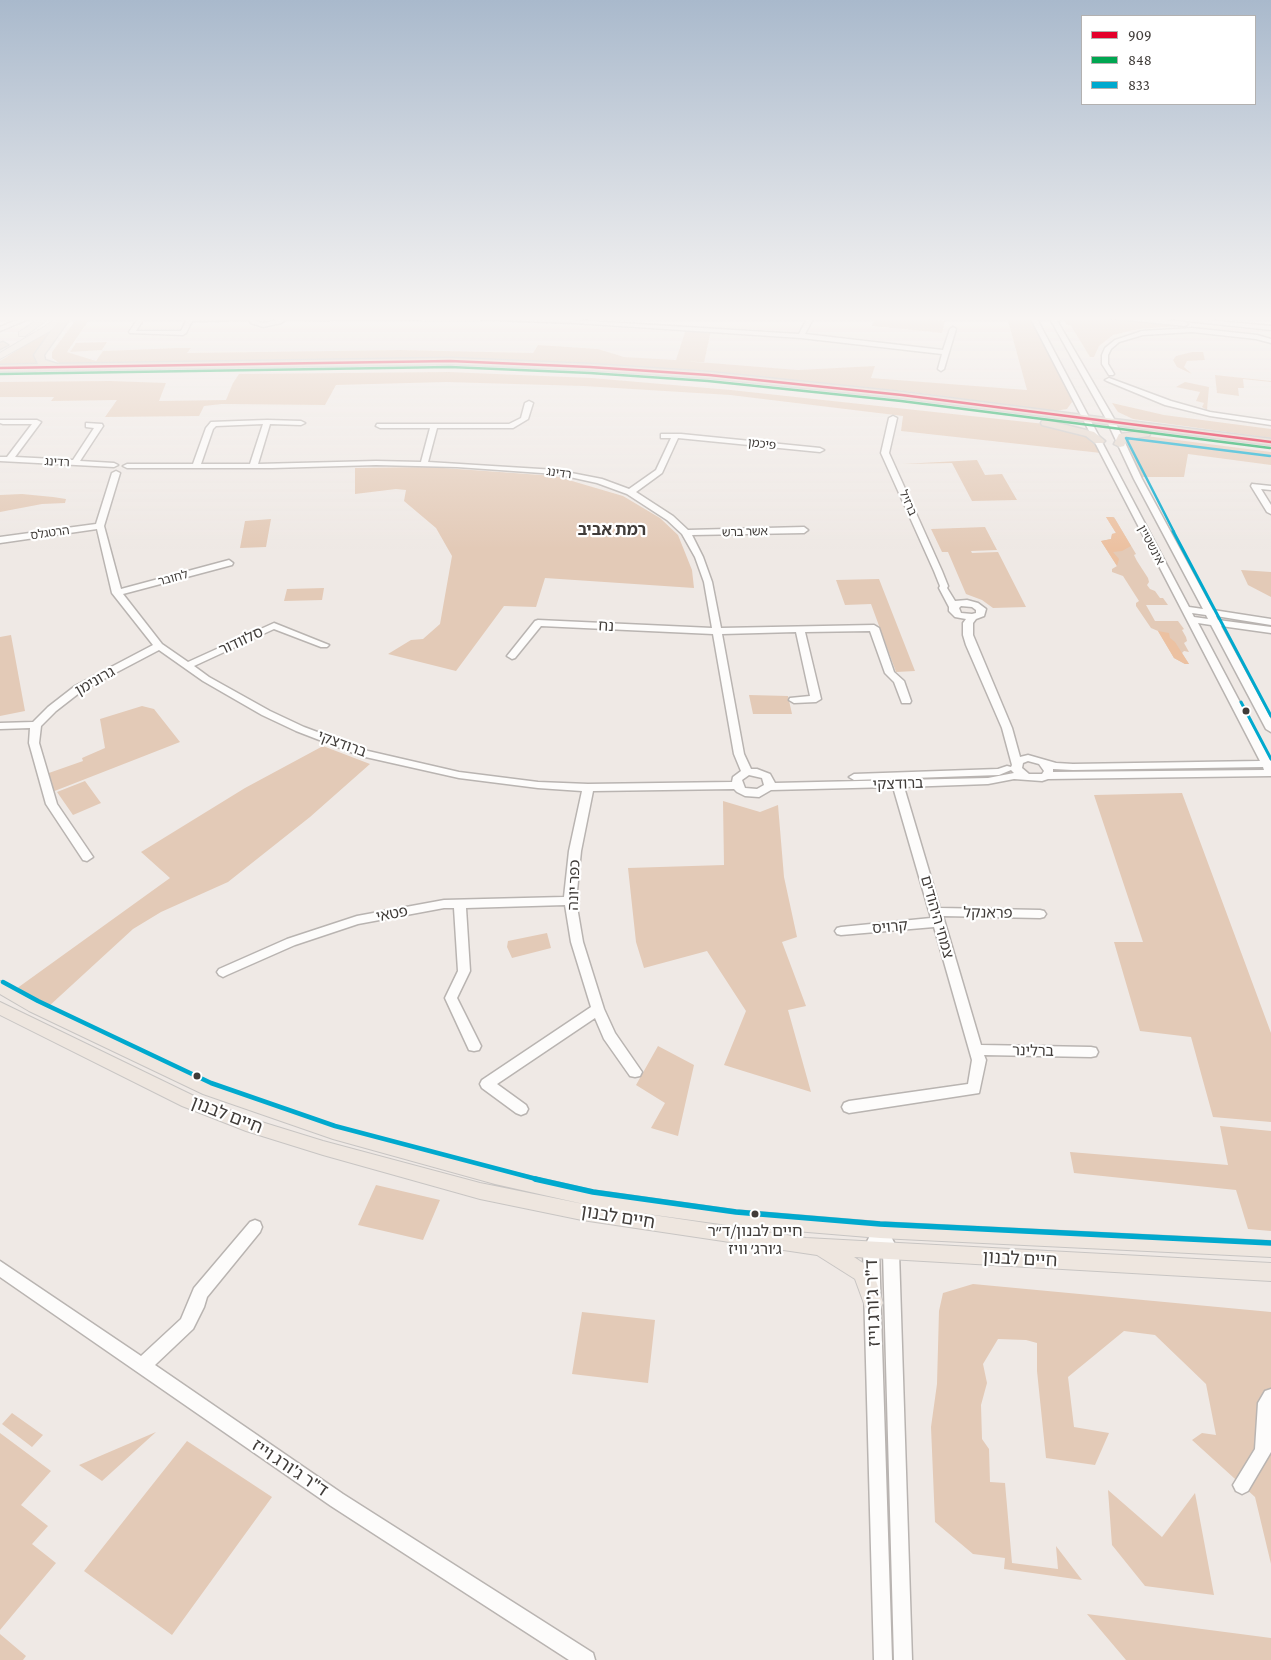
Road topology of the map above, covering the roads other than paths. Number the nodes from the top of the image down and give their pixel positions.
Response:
1 (796, 394) edge
2 (892, 394) edge
3 (1074, 394) edge
4 (1096, 394) edge
5 (1149, 394) edge
6 (529, 404) dead end
7 (1104, 408) junction
8 (893, 418) dead end
9 (3, 422) dead end
10 (267, 422) junction
11 (1044, 422) junction
12 (300, 423) dead end
13 (1271, 423) edge
14 (1090, 424) junction
15 (89, 425) dead end
16 (380, 426) dead end
17 (434, 426) junction
18 (1113, 426) junction
19 (1149, 430) junction
20 (664, 436) dead end
21 (674, 437) junction
22 (1099, 441) junction
23 (1271, 442) edge
24 (1120, 444) junction
25 (820, 450) dead end
26 (1271, 450) edge
27 (4, 459) edge
28 (74, 463) junction
29 (0, 464) edge
30 (424, 464) junction
31 (196, 466) junction
32 (253, 466) junction
33 (118, 470) junction
34 (1271, 488) edge
35 (630, 492) junction
36 (1271, 512) edge
37 (100, 526) junction
38 (804, 530) dead end
39 (686, 533) junction
40 (0, 540) edge
41 (229, 563) dead end
42 (944, 586) junction
43 (117, 593) junction
44 (967, 602) junction
45 (1185, 608) junction
46 (955, 610) junction
47 (973, 617) junction
48 (1210, 617) junction
49 (1190, 619) junction
50 (1271, 622) edge
51 (716, 630) junction
52 (800, 630) junction
53 (1271, 630) edge
54 (971, 644) junction
55 (324, 645) dead end
56 (159, 646) junction
57 (512, 656) dead end
58 (187, 666) junction
59 (794, 700) dead end
60 (906, 701) dead end
61 (36, 725) junction
62 (0, 726) edge
63 (1007, 728) junction
64 (1271, 729) edge
65 (1250, 732) junction
66 (1038, 760) junction
67 (1234, 764) junction
68 (1016, 765) junction
69 (1270, 768) edge
70 (747, 772) junction
71 (1046, 776) junction
72 (1026, 777) junction
73 (769, 783) junction
74 (898, 784) junction
75 (737, 785) junction
76 (588, 788) junction
77 (86, 858) dead end
78 (570, 901) junction
79 (460, 904) junction
80 (1040, 914) dead end
81 (937, 917) junction
82 (841, 931) dead end
83 (223, 972) dead end
84 (0, 987) edge
85 (0, 1008) edge
86 (598, 1009) junction
87 (474, 1046) dead end
88 (976, 1050) junction
89 (1091, 1052) dead end
90 (635, 1072) dead end
91 (849, 1107) dead end
92 (521, 1109) dead end
93 (255, 1227) dead end
94 (880, 1230) junction
95 (806, 1246) junction
96 (1271, 1249) edge
97 (871, 1250) junction
98 (890, 1252) junction
99 (0, 1268) edge
100 (1271, 1272) edge
101 (873, 1303) junction
102 (142, 1367) junction
103 (1271, 1398) edge
104 (1242, 1484) dead end
105 (586, 1660) edge
106 (883, 1660) edge
107 (903, 1660) edge

1 - 11 highway
2 - 14 highway
3 - 14 street, אינשטיין
4 - 7 street, אינשטיין
5 - 13 street
6 - 17 street
7 - 18 street, אינשטיין
7 - 19 highway
8 - 42 street, ברזיל
9 - 27 street
10 - 12 street
10 - 31 street
10 - 32 street
11 - 14 highway
11 - 22 highway
14 - 18 highway
14 - 22 street, אינשטיין
15 - 28 street
16 - 17 street
17 - 30 street
18 - 19 highway
18 - 24 street, אינשטיין
19 - 23 highway
19 - 24 highway
19 - 26 highway
20 - 21 street, פיכמן
21 - 25 street, פיכמן
21 - 35 street
22 - 45 street, אינשטיין
24 - 48 street, אינשטיין
27 - 28 street, רדינג
28 - 33 street, רדינג
29 - 33 street, רדינג
30 - 32 street, רדינג
30 - 35 street, רדינג
31 - 32 street, רדינג
31 - 33 street, רדינג
33 - 37 street
34 - 36 street
35 - 39 street, רדינג
37 - 40 street, הרטגלס
37 - 43 street, ברודצקי
38 - 39 street, אשר ברש
39 - 51 street, רדינג
41 - 43 street, לחובר
42 - 44 street
42 - 46 street, ברזיל
43 - 56 street, ברודצקי
44 - 46 street
44 - 47 street, ברזיל
45 - 48 street
45 - 49 street, אינשטיין
46 - 47 street
46 - 54 street, ברזיל
47 - 54 street, ברזיל
48 - 49 street
48 - 50 street
48 - 53 street
48 - 64 street, אינשטיין
49 - 65 street, אינשטיין
51 - 52 street
51 - 57 street, נח
51 - 70 street, רדינג
52 - 59 street
52 - 60 street
54 - 63 street, ברזיל
55 - 58 street, סלוודור
56 - 58 street, ברודצקי
56 - 61 street, גרונימן
58 - 76 street, ברודצקי
61 - 62 street
61 - 77 street
63 - 66 street, ברזיל
63 - 68 street, ברזיל
65 - 67 street
65 - 69 street, אינשטיין
66 - 67 street
66 - 68 street, ברודצקי
66 - 71 street
67 - 69 street
68 - 72 street
68 - 73 street, ברודצקי
69 - 71 street
70 - 73 street
70 - 75 street
71 - 72 street, ברודצקי
72 - 74 street, ברודצקי
73 - 74 street, ברודצקי
73 - 75 street
74 - 81 street, צמחי היהודים
75 - 76 street, ברודצקי
76 - 78 street, כפר יונה
78 - 79 street, פטאי
78 - 86 street, כפר יונה
79 - 83 street, פטאי
79 - 87 street
80 - 81 street, פראנקל
81 - 82 street, קרויס
81 - 88 street, צמחי היהודים
84 - 94 main road, חיים לבנון
85 - 95 main road, חיים לבנון
86 - 90 street, כפר יונה
86 - 92 street
88 - 89 street, ברלינר
88 - 91 street, צמחי היהודים
93 - 102 street
94 - 96 main road, חיים לבנון
94 - 97 street, ד"ר ג'ורג וייז
94 - 98 street, ד"ר ג'ורג וייז
95 - 97 main road, חיים לבנון
95 - 101 main road
97 - 98 main road, חיים לבנון
97 - 101 street, ד"ר ג'ורג וייז
98 - 100 main road, חיים לבנון
98 - 107 street, ד"ר ג'ורג וייז
99 - 102 street, ד"ר ג'ורג וייז
101 - 106 street, ד"ר ג'ורג וייז
102 - 105 street, ד"ר ג'ורג וייז
103 - 104 street

